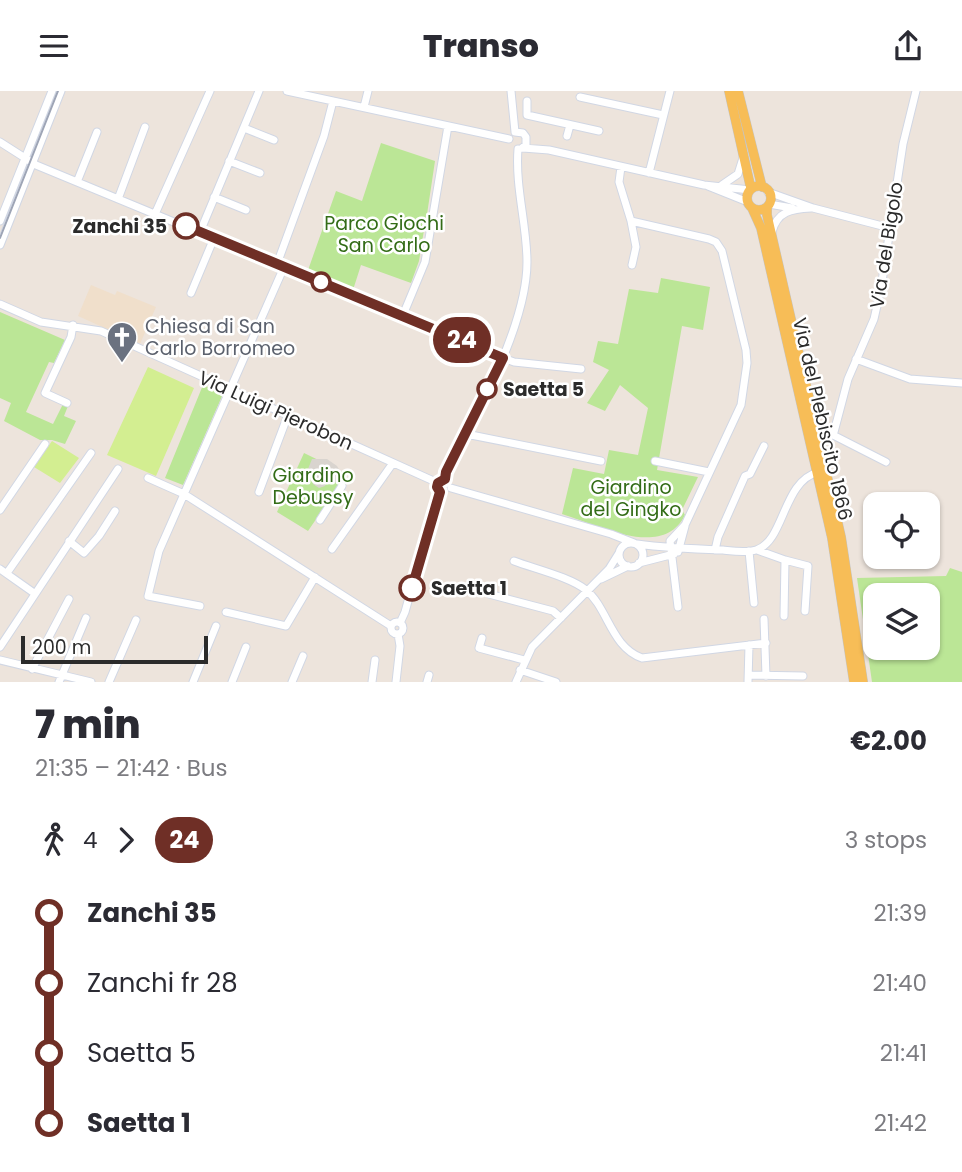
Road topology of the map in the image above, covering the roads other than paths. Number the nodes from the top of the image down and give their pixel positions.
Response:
1 (52, 91) edge
2 (61, 91) edge
3 (210, 91) edge
4 (259, 91) edge
5 (287, 91) edge
6 (368, 91) edge
7 (511, 91) edge
8 (670, 91) edge
9 (729, 91) edge
10 (738, 91) edge
11 (916, 91) edge
12 (319, 94) edge
13 (580, 97) dead end
14 (333, 100) junction
15 (527, 101) dead end
16 (364, 107) junction
17 (663, 115) junction
18 (570, 125) junction
19 (448, 126) junction
20 (145, 127) dead end
21 (243, 128) junction
22 (599, 131) dead end
23 (97, 132) dead end
24 (515, 132) junction
25 (567, 136) dead end
26 (509, 139) junction
27 (274, 140) dead end
28 (0, 142) edge
29 (522, 146) junction
30 (744, 154) junction
31 (25, 159) junction
32 (229, 161) junction
33 (33, 163) junction
34 (621, 167) junction
35 (260, 173) dead end
36 (649, 173) junction
37 (77, 182) junction
38 (704, 185) junction
39 (721, 185) junction
40 (765, 189) junction
41 (750, 190) junction
42 (214, 197) junction
43 (118, 199) junction
44 (750, 205) junction
45 (768, 206) junction
46 (813, 208) junction
47 (798, 209) junction
48 (246, 210) dead end
49 (155, 214) junction
50 (631, 221) junction
51 (0, 222) edge
52 (890, 228) junction
53 (200, 232) junction
54 (772, 236) junction
55 (214, 238) junction
56 (0, 245) edge
57 (632, 265) dead end
58 (280, 266) junction
59 (191, 293) dead end
60 (0, 304) edge
61 (403, 315) junction
62 (73, 325) junction
63 (503, 358) junction
64 (856, 359) junction
65 (581, 369) dead end
66 (962, 383) edge
67 (231, 390) junction
68 (67, 403) dead end
69 (288, 415) junction
70 (466, 434) junction
71 (833, 435) junction
72 (818, 439) junction
73 (45, 444) dead end
74 (764, 446) dead end
75 (91, 453) dead end
76 (601, 461) dead end
77 (655, 461) dead end
78 (886, 462) dead end
79 (393, 463) junction
80 (118, 469) dead end
81 (709, 472) junction
82 (817, 473) junction
83 (148, 478) dead end
84 (442, 481) junction
85 (342, 486) dead end
86 (451, 488) junction
87 (259, 492) dead end
88 (440, 492) junction
89 (184, 494) junction
90 (0, 510) edge
91 (115, 511) dead end
92 (320, 520) dead end
93 (603, 533) junction
94 (69, 541) junction
95 (636, 544) junction
96 (332, 549) dead end
97 (715, 550) junction
98 (753, 550) junction
99 (675, 551) junction
100 (619, 552) junction
101 (514, 561) dead end
102 (785, 561) junction
103 (639, 563) junction
104 (628, 566) junction
105 (4, 571) edge
106 (315, 577) junction
107 (597, 580) junction
108 (586, 590) junction
109 (34, 593) junction
110 (489, 594) dead end
111 (69, 599) dead end
112 (754, 603) dead end
113 (201, 606) dead end
114 (678, 607) dead end
115 (804, 611) dead end
116 (226, 612) dead end
117 (784, 616) dead end
118 (86, 618) dead end
119 (561, 618) junction
120 (764, 619) dead end
121 (136, 620) dead end
122 (400, 623) junction
123 (216, 626) dead end
124 (391, 626) junction
125 (398, 634) junction
126 (482, 638) dead end
127 (766, 643) junction
128 (750, 645) junction
129 (0, 647) edge
130 (246, 647) dead end
131 (303, 656) dead end
132 (0, 660) edge
133 (375, 660) dead end
134 (524, 660) junction
135 (32, 669) junction
136 (520, 670) junction
137 (766, 676) junction
138 (803, 676) dead end
139 (60, 679) edge
140 (749, 679) edge
141 (91, 682) edge
142 (109, 682) edge
143 (193, 682) edge
144 (232, 682) edge
145 (292, 682) edge
146 (372, 682) edge
147 (396, 682) edge
148 (516, 682) edge
149 (556, 682) edge
150 (854, 682) edge
151 (863, 682) edge

1 - 31 street
2 - 33 street
3 - 49 street
4 - 21 street
5 - 12 street
6 - 16 street
7 - 24 street
8 - 17 street
9 - 30 main road
10 - 40 main road
11 - 52 street, Via del Bigolo
12 - 14 street
13 - 17 street
14 - 16 street
14 - 58 street
15 - 18 street
16 - 19 street
17 - 36 street
18 - 22 street
18 - 25 street
19 - 26 street
19 - 61 street
20 - 43 street
21 - 27 street
21 - 32 street
23 - 37 street
24 - 26 street
24 - 29 street
26 - 29 street
28 - 31 street
29 - 34 street
29 - 63 street
30 - 39 street
30 - 41 main road
31 - 33 street
31 - 51 street
32 - 35 street
32 - 42 street
33 - 37 street
33 - 56 street
34 - 36 street
34 - 50 street
36 - 38 street
37 - 43 street
38 - 39 street
38 - 44 street
39 - 41 street
40 - 41 main road
40 - 45 main road
40 - 46 street
41 - 44 main road
42 - 48 street
42 - 53 street
43 - 49 street
44 - 45 main road
44 - 82 main road, Via del Plebiscito 1866
45 - 47 street
45 - 54 main road, Via del Plebiscito 1866
46 - 47 street
46 - 52 street
47 - 54 street
49 - 53 street
50 - 57 street
50 - 81 street
52 - 64 street, Via del Bigolo
53 - 55 street
54 - 72 main road, Via del Plebiscito 1866
55 - 58 street
55 - 59 street
58 - 61 street
58 - 67 street
60 - 62 street, Via Luigi Pierobon
61 - 63 street
62 - 67 street, Via Luigi Pierobon
62 - 68 street
63 - 65 street
63 - 70 street
64 - 66 street
64 - 71 street, Via del Bigolo
67 - 69 street, Via Luigi Pierobon
67 - 89 street
69 - 79 street, Via Luigi Pierobon
69 - 87 street
70 - 76 street
70 - 84 street
71 - 72 street
71 - 78 street
72 - 151 main road, Via del Plebiscito 1866
73 - 90 street
74 - 97 street
75 - 105 street
77 - 81 street
79 - 84 street, Via Luigi Pierobon
79 - 96 street
80 - 94 street
81 - 99 street
82 - 98 street
82 - 150 main road, Via del Plebiscito 1866
83 - 89 street
84 - 86 street
84 - 88 street
85 - 92 street
86 - 88 street
86 - 93 street
88 - 122 street
89 - 106 street
89 - 113 street
91 - 94 street
93 - 95 street
93 - 100 street
94 - 109 street
95 - 99 street
95 - 100 street
95 - 103 street
97 - 98 street
97 - 99 street
98 - 102 street
98 - 112 street
99 - 103 street
99 - 114 street
100 - 104 street
100 - 107 street
101 - 108 street
102 - 115 street
102 - 117 street
103 - 104 street
104 - 107 street
105 - 109 street
106 - 116 street
106 - 124 street
107 - 108 street
108 - 119 street
108 - 128 street
109 - 129 street
110 - 119 street
111 - 135 street
118 - 139 street
119 - 134 street
120 - 127 street
121 - 142 street
122 - 124 street
122 - 125 street
123 - 143 street
124 - 125 street
125 - 147 street
126 - 134 street
127 - 128 street
127 - 137 street
128 - 140 street
130 - 144 street
131 - 145 street
132 - 135 street
133 - 146 street
134 - 136 street
135 - 139 street
136 - 148 street
136 - 149 street
137 - 138 street
137 - 140 street
139 - 141 street

